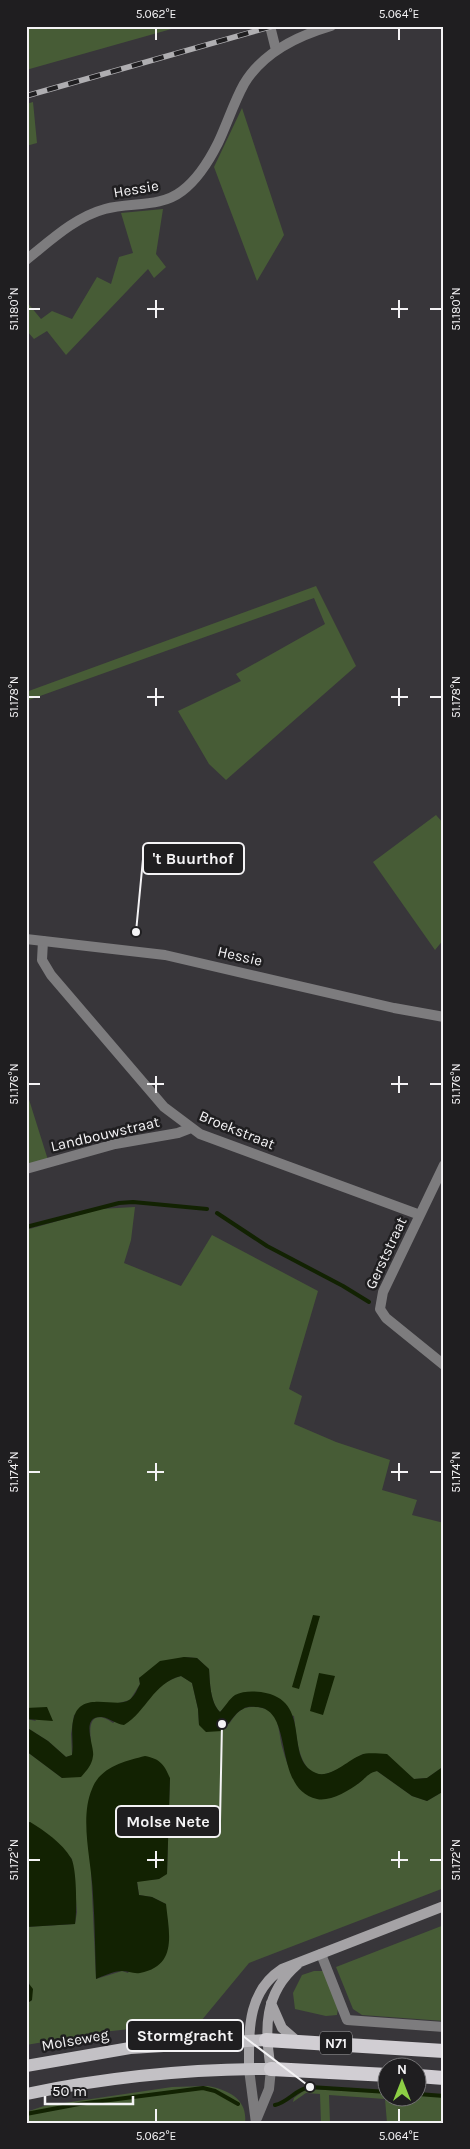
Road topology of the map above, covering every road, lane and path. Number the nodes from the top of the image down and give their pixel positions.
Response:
1 (270, 26) edge
2 (331, 26) edge
3 (276, 50) junction
4 (26, 260) edge
5 (26, 939) edge
6 (42, 941) junction
7 (444, 1017) edge
8 (191, 1128) junction
9 (444, 1165) edge
10 (26, 1169) edge
11 (420, 1215) junction
12 (444, 1365) edge
13 (444, 1906) edge
14 (321, 1954) junction
15 (301, 1962) junction
16 (271, 2003) junction
17 (444, 2027) edge
18 (266, 2040) junction
19 (249, 2041) junction
20 (297, 2041) junction
21 (444, 2050) edge
22 (26, 2066) edge
23 (249, 2069) junction
24 (272, 2069) junction
25 (378, 2074) edge
26 (428, 2077) edge
27 (444, 2078) edge
28 (26, 2094) edge
29 (256, 2121) edge

1 - 3 street
2 - 3 street, Hessie
3 - 4 street, Hessie
5 - 6 street, Hessie
6 - 7 street, Hessie
6 - 8 street, Broekstraat
8 - 10 street, Landbouwstraat
8 - 11 street, Broekstraat
9 - 11 street
11 - 12 street, Gerststraat
13 - 14 main road
14 - 15 main road
14 - 17 street
15 - 16 main road
15 - 19 main road
16 - 18 main road
16 - 20 main road
18 - 19 main road, Molseweg / N71
18 - 20 highway, N71
18 - 24 main road
19 - 22 main road, Molseweg / N71
19 - 23 main road
20 - 21 highway, N71
23 - 24 main road, N71
23 - 28 main road, N71
23 - 29 street
24 - 25 highway, N71
24 - 29 street
26 - 27 highway

